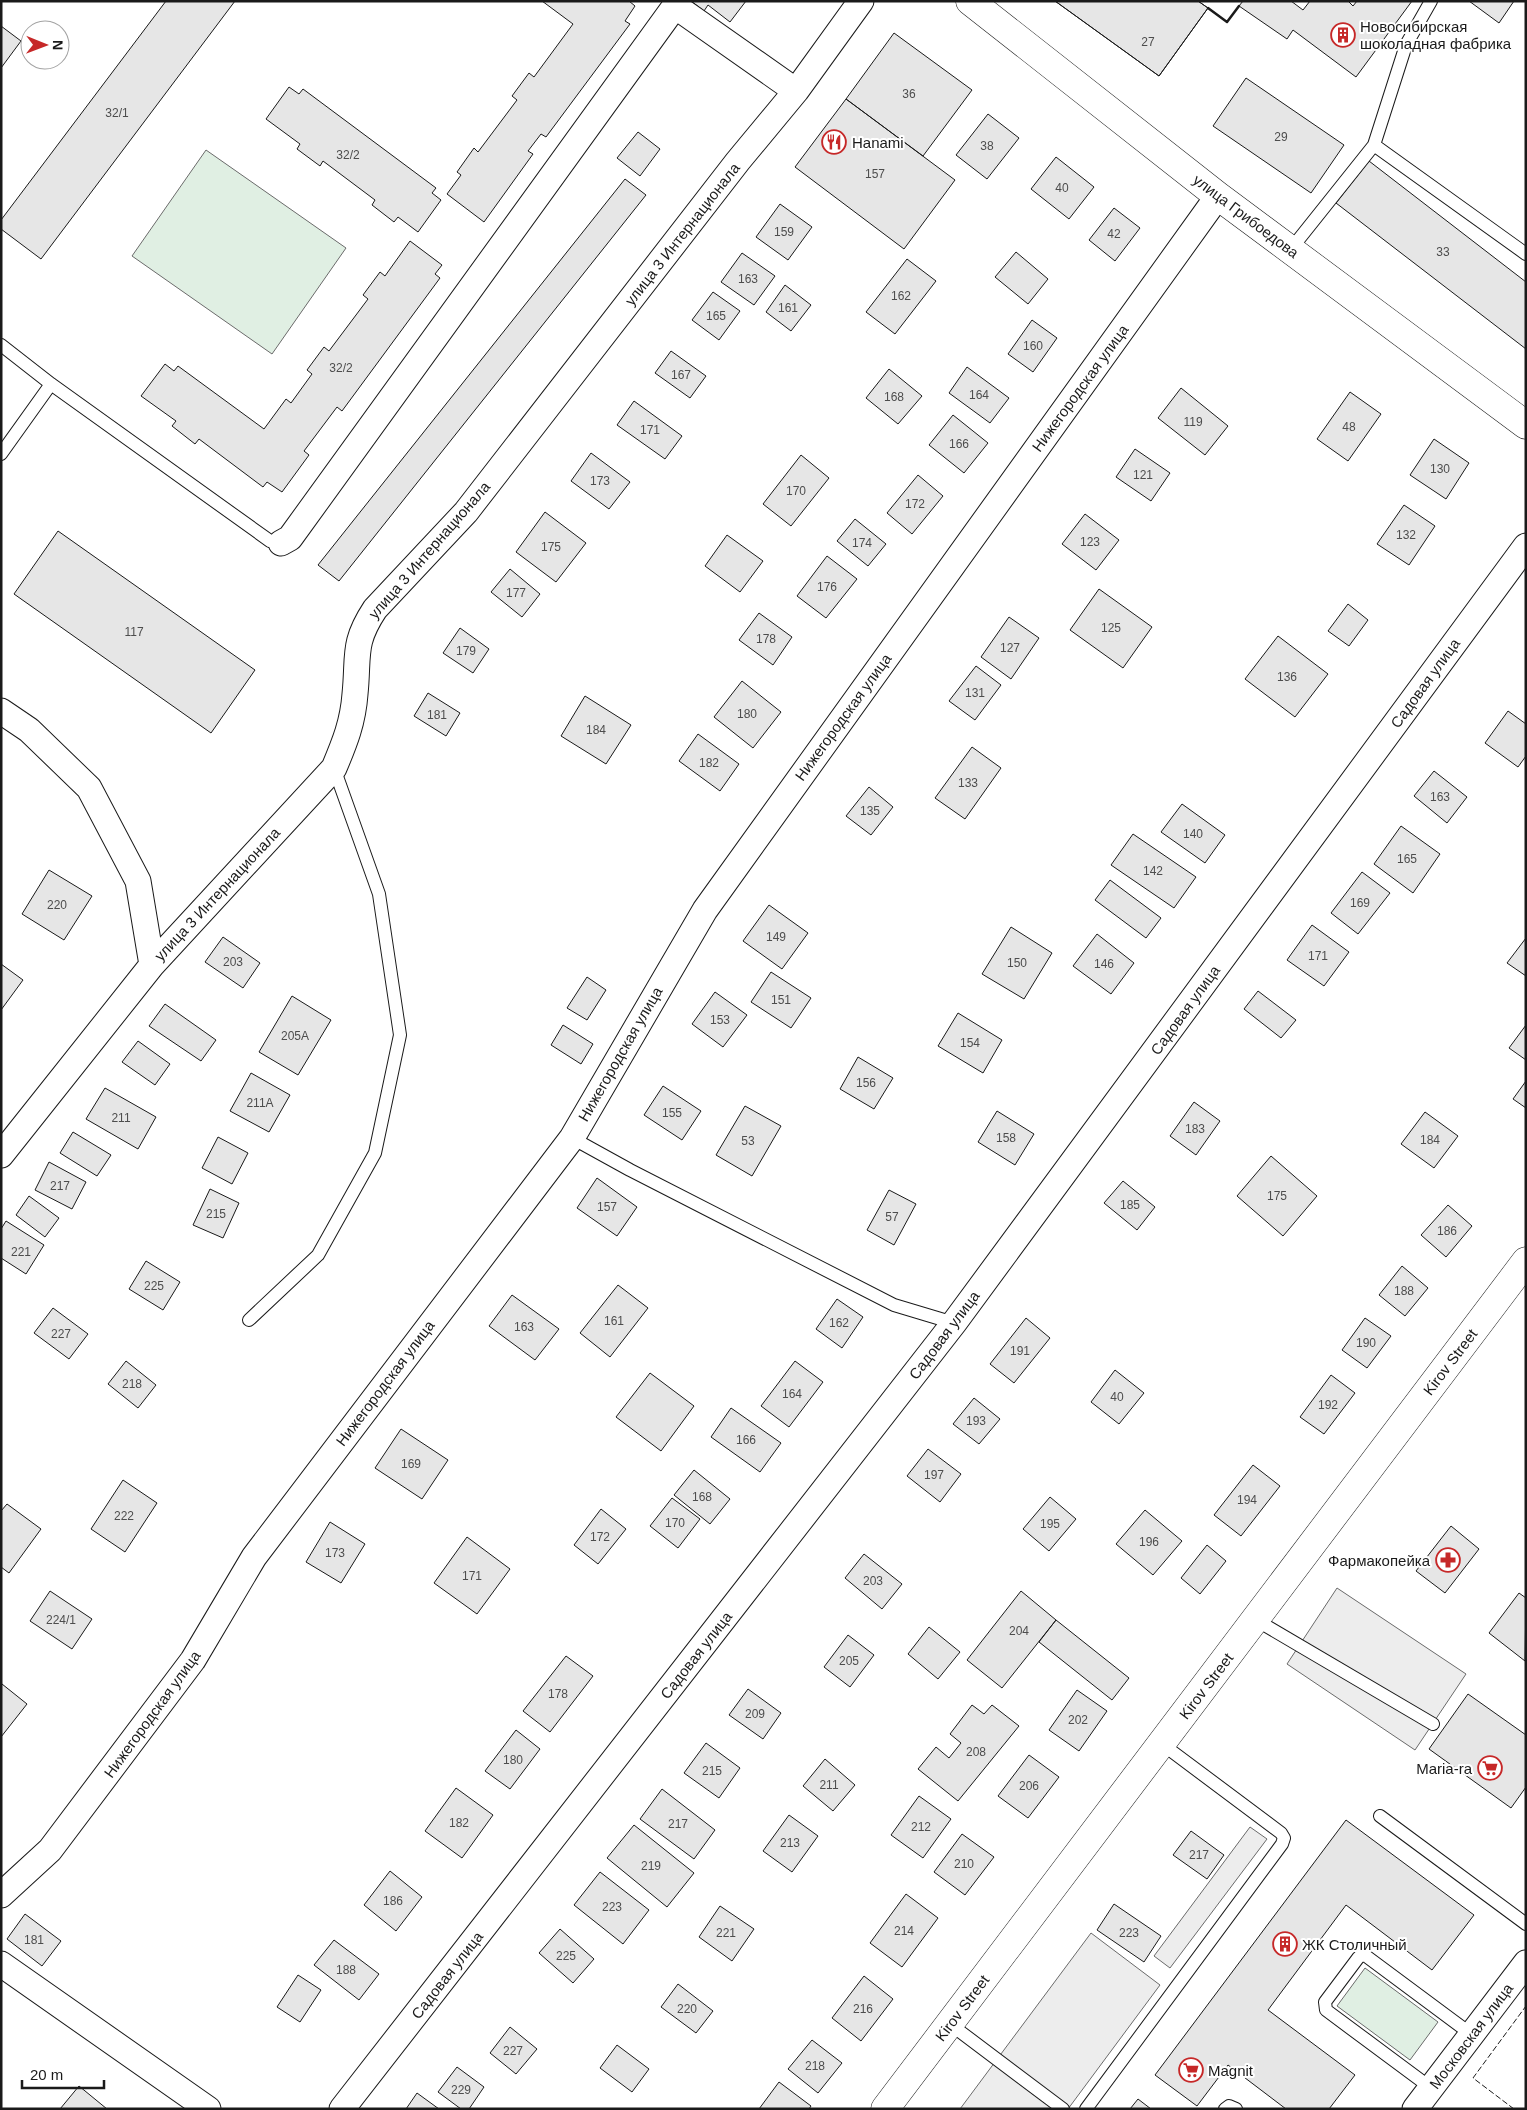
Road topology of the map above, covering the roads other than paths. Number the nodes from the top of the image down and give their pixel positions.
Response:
1 (860, 1) edge
2 (970, 1) edge
3 (1432, 1) edge
4 (796, 91) junction
5 (1374, 145) junction
6 (1218, 196) junction
7 (1292, 249) junction
8 (1526, 254) edge
9 (1, 345) edge
10 (51, 384) junction
11 (1526, 425) edge
12 (1, 454) edge
13 (281, 543) joint
14 (1526, 546) edge
15 (1, 711) edge
16 (334, 768) junction
17 (152, 964) junction
18 (572, 1138) junction
19 (1, 1155) edge
20 (1526, 1261) edge
21 (249, 1320) dead end
22 (954, 1324) junction
23 (1256, 1620) junction
24 (1433, 1724) dead end
25 (1162, 1744) junction
26 (1380, 1816) dead end
27 (1, 1895) edge
28 (1526, 1924) edge
29 (1526, 1963) edge
30 (1, 1964) edge
31 (950, 2024) junction
32 (1472, 2034) junction
33 (1431, 2088) junction
34 (208, 2109) edge
35 (342, 2109) edge
36 (885, 2109) edge
37 (1063, 2109) edge
38 (1086, 2109) edge
39 (1225, 2109) edge
40 (1236, 2109) edge
41 (1415, 2109) edge

1 - 4 street, улица 3 Интернационала
2 - 6 main road, улица Грибоедова
3 - 5 lane
4 - 13 street
4 - 16 street, улица 3 Интернационала
5 - 7 lane
5 - 8 lane
6 - 7 main road, улица Грибоедова
6 - 18 street, Нижегородская улица
7 - 11 main road, улица Грибоедова
9 - 10 lane
10 - 12 lane
10 - 13 lane
14 - 22 street, Садовая улица
15 - 17 street
16 - 17 street, улица 3 Интернационала
16 - 21 lane
17 - 19 street, улица 3 Интернационала
18 - 22 lane
18 - 27 street, Нижегородская улица
20 - 23 main road, Kirov Street
22 - 35 street, Садовая улица
23 - 24 lane
23 - 25 main road, Kirov Street
25 - 31 main road, Kirov Street
25 - 38 lane
26 - 28 lane
29 - 32 street, Московская улица
30 - 34 street
31 - 36 main road, Kirov Street
31 - 37 lane
32 - 33 street, Московская улица
32 - 33 lane
33 - 41 street, Московская улица
39 - 40 lane

